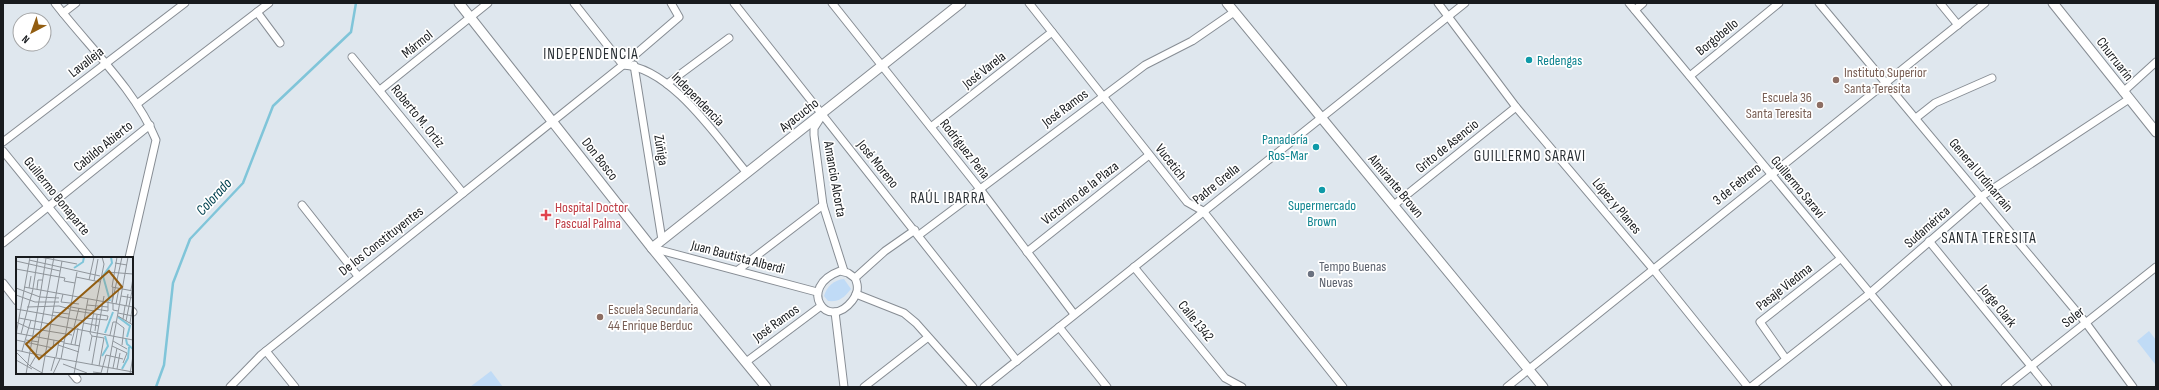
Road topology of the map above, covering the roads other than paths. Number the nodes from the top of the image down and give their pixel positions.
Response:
1 (54, 3) edge
2 (76, 3) edge
3 (185, 3) edge
4 (269, 3) edge
5 (459, 3) edge
6 (488, 3) edge
7 (574, 3) edge
8 (671, 3) edge
9 (734, 3) edge
10 (832, 3) edge
11 (1029, 3) edge
12 (1227, 3) edge
13 (1438, 3) edge
14 (1465, 3) edge
15 (1629, 3) edge
16 (1643, 3) edge
17 (1779, 3) edge
18 (1819, 3) edge
19 (1940, 3) edge
20 (1985, 3) edge
21 (2053, 3) edge
22 (955, 5) edge
23 (1635, 10) junction
24 (257, 12) junction
25 (1234, 12) junction
26 (63, 14) junction
27 (1449, 16) junction
28 (470, 17) junction
29 (1958, 25) junction
30 (1052, 32) junction
31 (729, 38) dead end
32 (280, 43) dead end
33 (352, 57) dead end
34 (2156, 62) edge
35 (104, 64) junction
36 (622, 64) junction
37 (634, 65) junction
38 (882, 66) junction
39 (1690, 76) junction
40 (1992, 78) dead end
41 (1887, 83) junction
42 (667, 84) junction
43 (380, 90) junction
44 (2123, 92) junction
45 (1102, 96) junction
46 (2129, 99) junction
47 (137, 104) junction
48 (1516, 107) junction
49 (821, 116) junction
50 (1320, 118) junction
51 (1916, 118) junction
52 (553, 120) junction
53 (150, 125) junction
54 (931, 128) junction
55 (2156, 132) edge
56 (3, 142) edge
57 (3, 151) edge
58 (1149, 155) junction
59 (748, 173) junction
60 (1770, 175) junction
61 (980, 189) junction
62 (463, 193) junction
63 (1982, 196) junction
64 (823, 205) junction
65 (1394, 205) junction
66 (49, 206) junction
67 (302, 206) dead end
68 (1203, 211) junction
69 (917, 232) junction
70 (662, 240) junction
71 (1929, 242) junction
72 (3, 243) edge
73 (652, 248) junction
74 (1027, 252) junction
75 (89, 257) edge
76 (129, 257) edge
77 (1840, 259) junction
78 (1134, 267) junction
79 (2156, 267) edge
80 (1653, 269) junction
81 (738, 270) junction
82 (844, 271) junction
83 (358, 276) junction
84 (855, 278) junction
85 (3, 283) edge
86 (817, 292) junction
87 (856, 294) junction
88 (1870, 294) junction
89 (16, 300) edge
90 (821, 306) junction
91 (835, 312) junction
92 (1074, 314) junction
93 (2086, 323) junction
94 (1059, 327) junction
95 (927, 338) junction
96 (266, 351) junction
97 (1786, 359) junction
98 (1017, 360) junction
99 (746, 362) junction
100 (2031, 366) junction
101 (1528, 369) junction
102 (230, 387) edge
103 (295, 387) edge
104 (766, 387) edge
105 (844, 387) edge
106 (864, 387) edge
107 (973, 387) edge
108 (984, 387) edge
109 (1107, 387) edge
110 (1242, 387) edge
111 (1343, 387) edge
112 (1507, 387) edge
113 (1543, 387) edge
114 (1748, 387) edge
115 (1751, 387) edge
116 (1948, 387) edge
117 (2005, 387) edge
118 (2048, 387) edge
119 (2133, 387) edge

1 - 26 street
2 - 26 street
3 - 35 street, Lavalleja
4 - 24 street, Cabildo Abierto
5 - 28 main road, Don Bosco
6 - 28 street, Mármol
7 - 36 street
8 - 36 street, De los Constituyentes
9 - 49 street, José Moreno
10 - 38 street, Rodríguez Peña
11 - 30 street, Vucetich
12 - 25 main road, Almirante Brown
13 - 27 street, López y Planes
14 - 27 street, Padre Grella
15 - 23 street, Guillermo Saravi
16 - 23 street
17 - 39 street, Borgobello
18 - 41 street, General Urdinarrain
19 - 29 street
20 - 29 street, 3 de Febrero
21 - 44 main road, Churruarín
22 - 38 main road, Ayacucho
23 - 39 street, Guillermo Saravi
24 - 32 street
24 - 47 street, Cabildo Abierto
25 - 45 street, José Ramos
25 - 50 main road, Almirante Brown
26 - 35 street
27 - 48 street, López y Planes
27 - 50 street, Padre Grella
28 - 43 street, Mármol
28 - 52 main road, Don Bosco
29 - 41 street, 3 de Febrero
30 - 45 street, Vucetich
30 - 54 street, José Varela
31 - 42 street
33 - 43 street, Roberto M. Ortiz
34 - 44 street
35 - 47 street
35 - 56 street, Lavalleja
36 - 37 street, Independencia
36 - 52 street, De los Constituyentes
37 - 42 street, Independencia
37 - 70 street, Zúñiga
38 - 49 main road, Ayacucho
38 - 54 street, Rodríguez Peña
39 - 60 street, Guillermo Saravi
40 - 51 street
41 - 51 street, General Urdinarrain
41 - 60 street, 3 de Febrero
42 - 59 street, Independencia
43 - 62 street, Roberto M. Ortiz
44 - 46 main road, Churruarín
45 - 58 street, Vucetich
45 - 61 street, José Ramos
46 - 55 main road, Churruarín
46 - 63 street, Sudamérica
47 - 53 street
48 - 65 street, Grito de Asencio
48 - 80 street, López y Planes
49 - 59 main road, Ayacucho
49 - 64 street, Amancio Alcorta
49 - 69 street, José Moreno
50 - 65 main road, Almirante Brown
50 - 68 street, Padre Grella
51 - 63 street, General Urdinarrain
52 - 62 street, De los Constituyentes
52 - 73 main road, Don Bosco
53 - 66 street, Cabildo Abierto
53 - 76 street, Cabildo Abierto
54 - 61 street, Rodríguez Peña
57 - 66 street, Guillermo Bonaparte
58 - 68 street, Vucetich
58 - 74 street, Victorino de la Plaza
59 - 70 main road, Ayacucho
60 - 77 street, Guillermo Saravi
60 - 80 street, 3 de Febrero
61 - 69 street, José Ramos
61 - 74 street, Rodríguez Peña
62 - 83 street, De los Constituyentes
63 - 71 street, Sudamérica
63 - 93 street, General Urdinarrain
64 - 81 street
64 - 82 street, Amancio Alcorta
65 - 101 main road, Almirante Brown
66 - 72 street, Cabildo Abierto
66 - 75 street, Guillermo Bonaparte
67 - 83 street
68 - 78 street, Padre Grella
68 - 111 street, Vucetich
69 - 84 street, José Ramos
69 - 98 street, José Moreno
70 - 73 main road, Ayacucho
71 - 88 street, Sudamérica
71 - 100 street, Jorge Clark
73 - 81 street, Juan Bautista Alberdi
73 - 99 main road, Don Bosco
74 - 92 street, Rodríguez Peña
77 - 88 street, Guillermo Saravi
77 - 97 street, Pasaje Viedma
78 - 92 street, Padre Grella
78 - 110 street, Calle 1342
79 - 93 street, Soler
80 - 101 street, 3 de Febrero
80 - 114 street, López y Planes
81 - 86 street, Juan Bautista Alberdi
82 - 84 street
82 - 86 street
83 - 96 street, De los Constituyentes
84 - 87 street
85 - 89 street
86 - 90 street
87 - 91 street
87 - 95 street
88 - 97 street, Sudamérica
88 - 116 street, Guillermo Saravi
90 - 91 street
90 - 99 street, José Ramos
91 - 105 street
92 - 94 street, Padre Grella
93 - 100 street, Soler
93 - 119 street, General Urdinarrain
94 - 98 street, Padre Grella
94 - 109 street
95 - 106 street
95 - 107 street
96 - 102 street, De los Constituyentes
96 - 103 street
97 - 115 street, Sudamérica
98 - 108 street, Padre Grella
99 - 104 main road, Don Bosco
100 - 117 street, Soler
100 - 118 street, Jorge Clark
101 - 112 street, 3 de Febrero
101 - 113 main road, Almirante Brown

